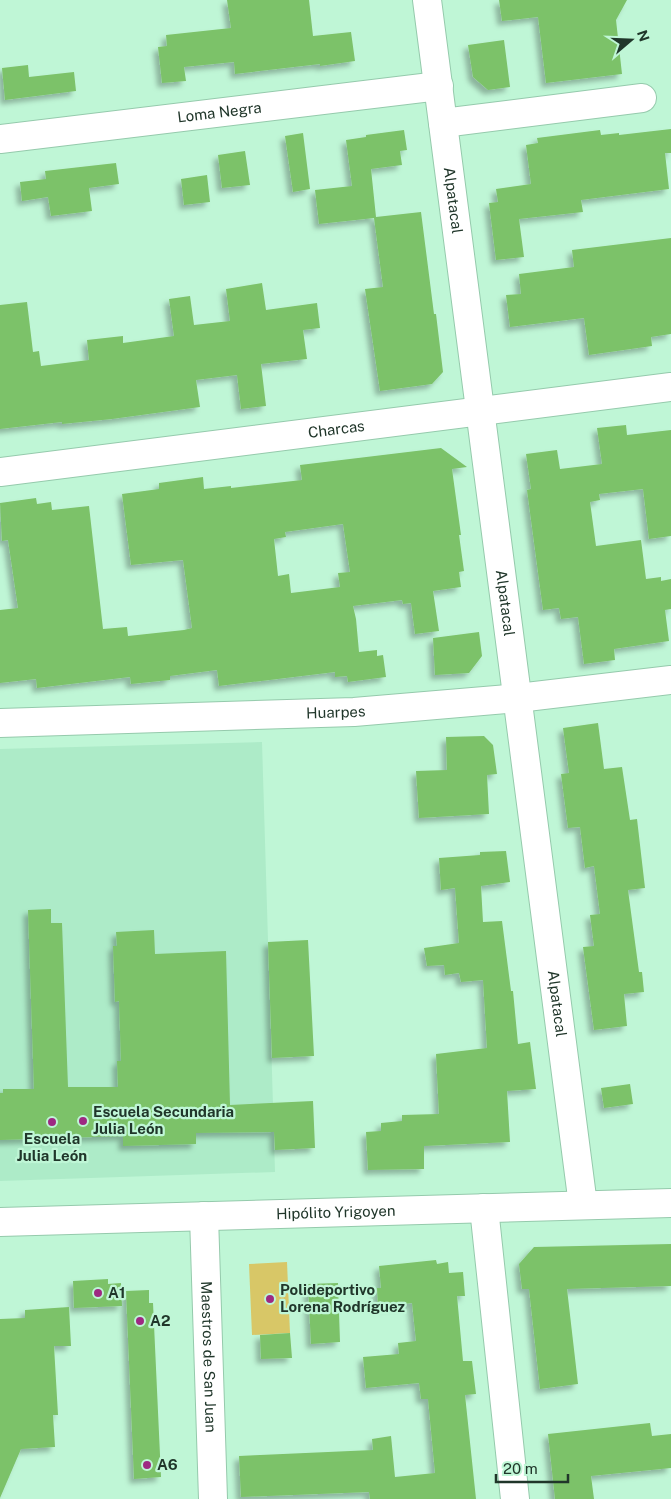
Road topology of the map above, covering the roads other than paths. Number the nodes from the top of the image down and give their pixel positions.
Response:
1 (428, 0) edge
2 (438, 86) junction
3 (642, 98) dead end
4 (443, 123) junction
5 (0, 139) edge
6 (671, 387) edge
7 (481, 411) junction
8 (0, 472) edge
9 (671, 680) edge
10 (518, 698) junction
11 (0, 723) edge
12 (671, 1203) edge
13 (583, 1206) junction
14 (484, 1208) junction
15 (204, 1216) junction
16 (0, 1222) edge
17 (213, 1499) edge
18 (515, 1499) edge

1 - 2 street, Alpatacal
2 - 4 street, Alpatacal
2 - 5 street, Loma Negra
3 - 4 street
4 - 7 street, Alpatacal
6 - 7 street, Charcas
7 - 8 street, Charcas
7 - 10 street, Alpatacal
9 - 10 street, Huarpes
10 - 11 street, Huarpes
10 - 13 street, Alpatacal
12 - 13 street, Hipólito Yrigoyen
13 - 14 street, Hipólito Yrigoyen
14 - 15 street, Hipólito Yrigoyen
14 - 18 street
15 - 16 street, Hipólito Yrigoyen
15 - 17 street, Maestros de San Juan

